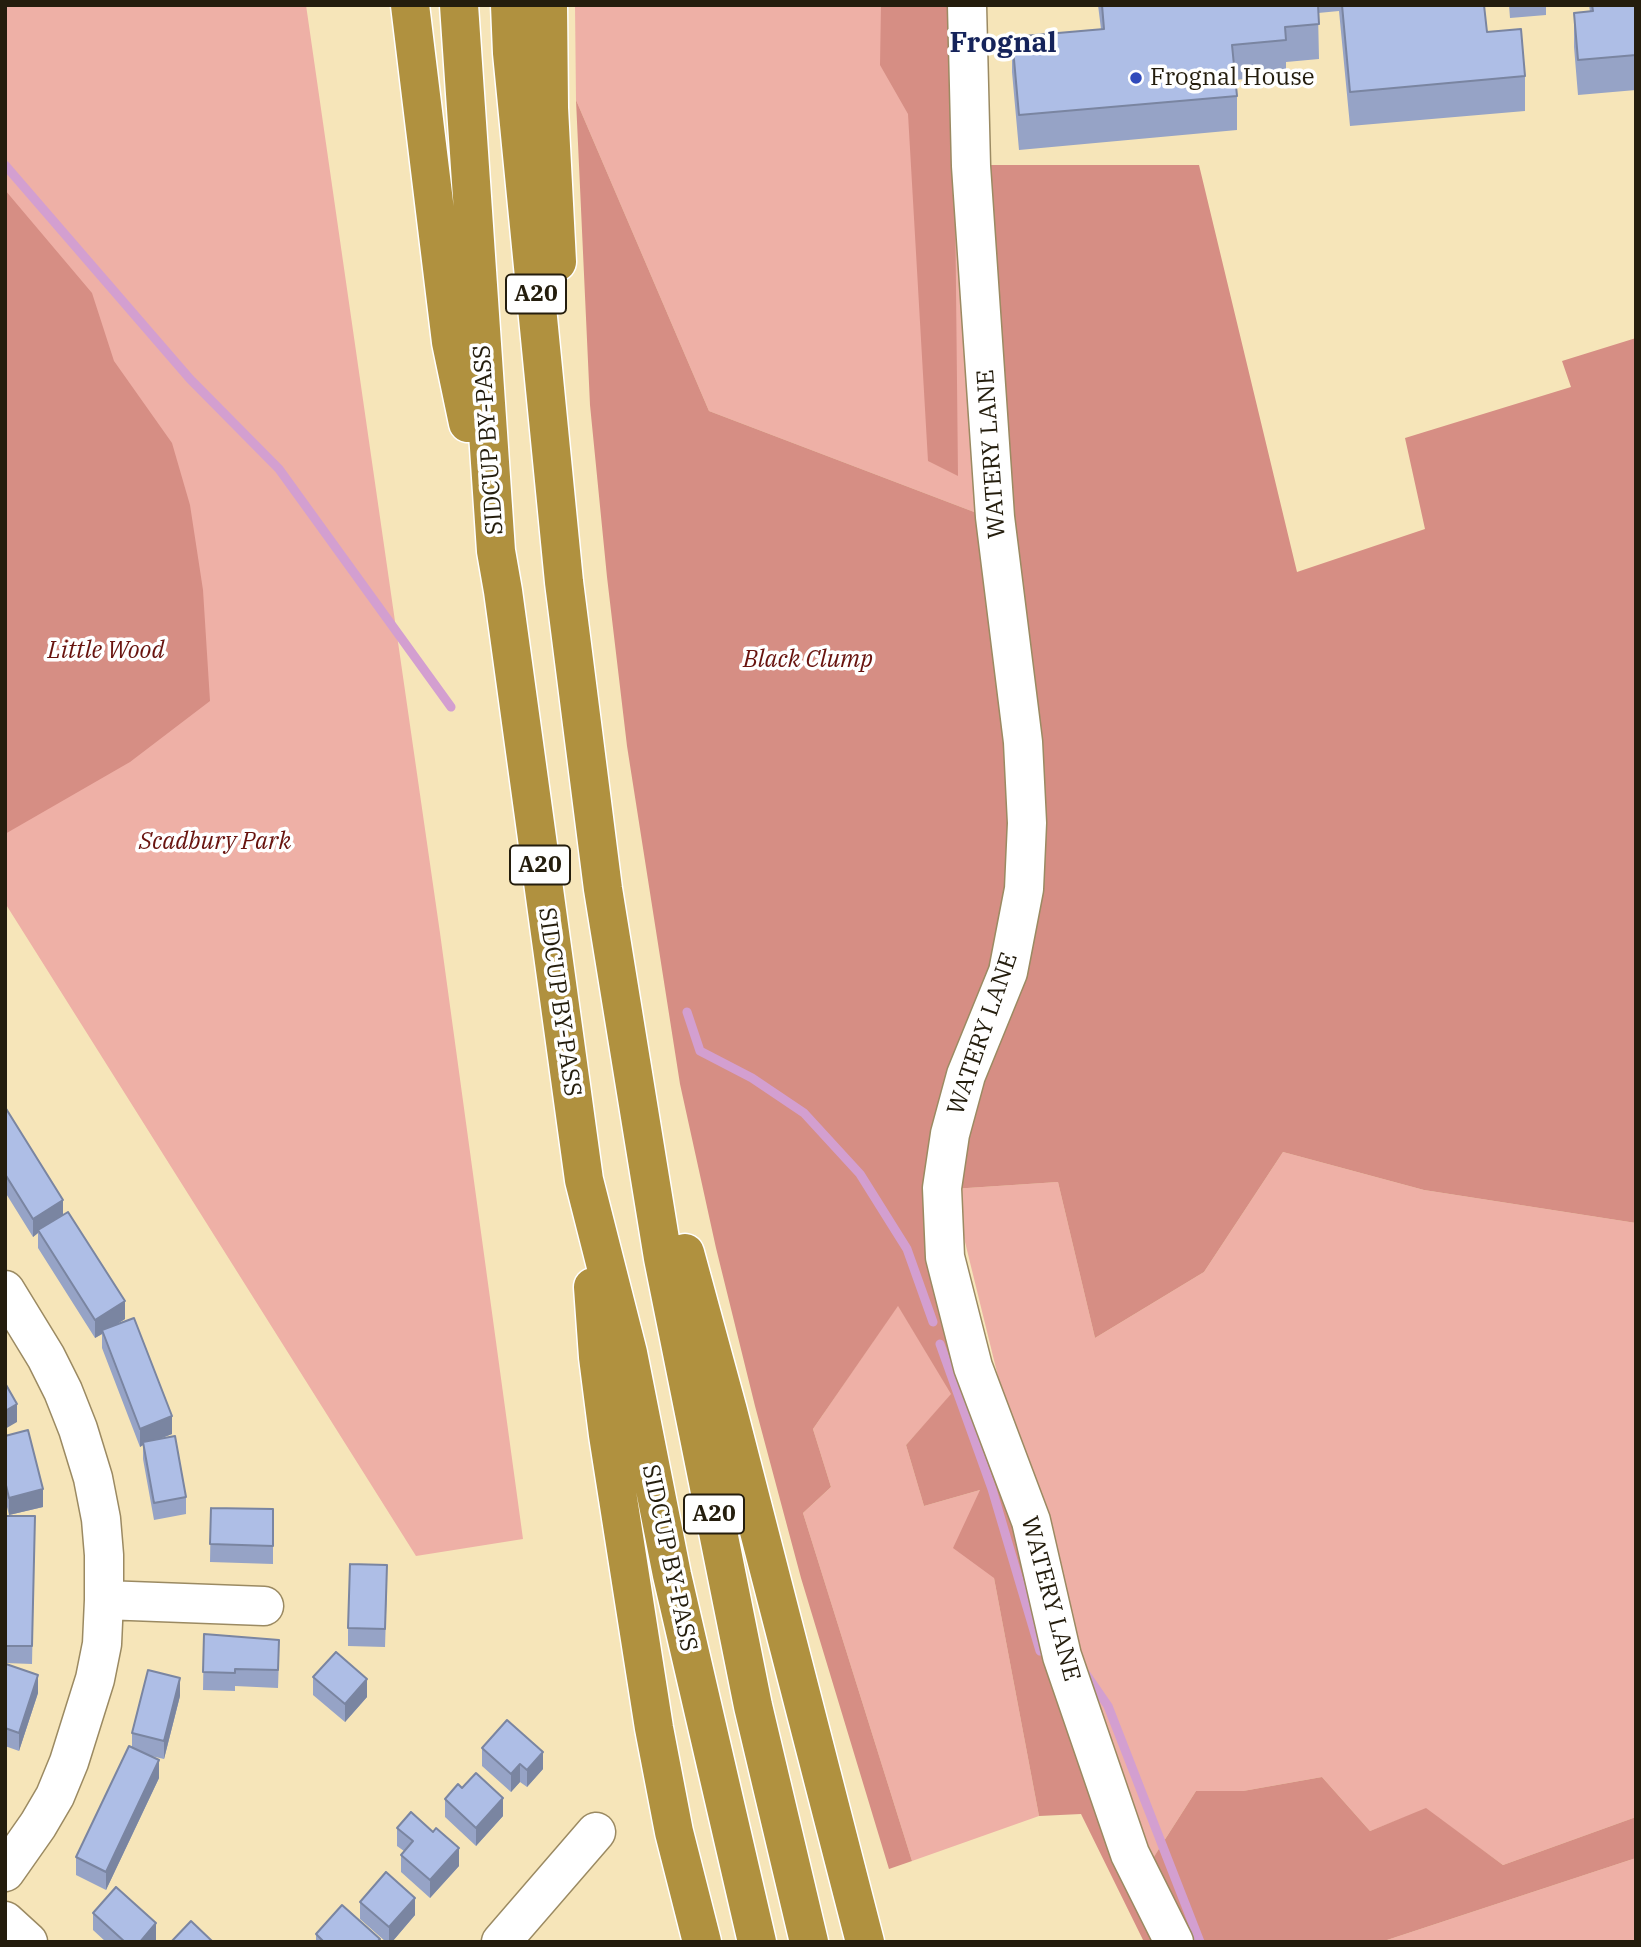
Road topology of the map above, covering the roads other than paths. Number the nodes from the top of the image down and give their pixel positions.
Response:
1 (410, 5) edge
2 (459, 5) edge
3 (510, 5) edge
4 (548, 5) edge
5 (967, 5) edge
6 (496, 551) junction
7 (564, 582) junction
8 (634, 1083) junction
9 (584, 1180) junction
10 (5, 1290) edge
11 (104, 1600) junction
12 (264, 1606) dead end
13 (596, 1832) dead end
14 (5, 1872) edge
15 (5, 1921) edge
16 (28, 1942) edge
17 (501, 1942) edge
18 (702, 1942) edge
19 (757, 1942) edge
20 (809, 1942) edge
21 (864, 1942) edge
22 (1174, 1942) edge

1 - 6 highway, A20
2 - 6 highway, SIDCUP BY-PASS / A20
3 - 7 highway, A20
4 - 7 highway, A20
5 - 22 street, WATERY LANE
6 - 9 highway, SIDCUP BY-PASS / A20
7 - 8 highway, A20
8 - 20 highway, A20
8 - 21 highway, A20
9 - 18 highway, A20
9 - 19 highway, SIDCUP BY-PASS / A20
10 - 11 street
11 - 12 street
11 - 14 street
13 - 17 street
15 - 16 street

